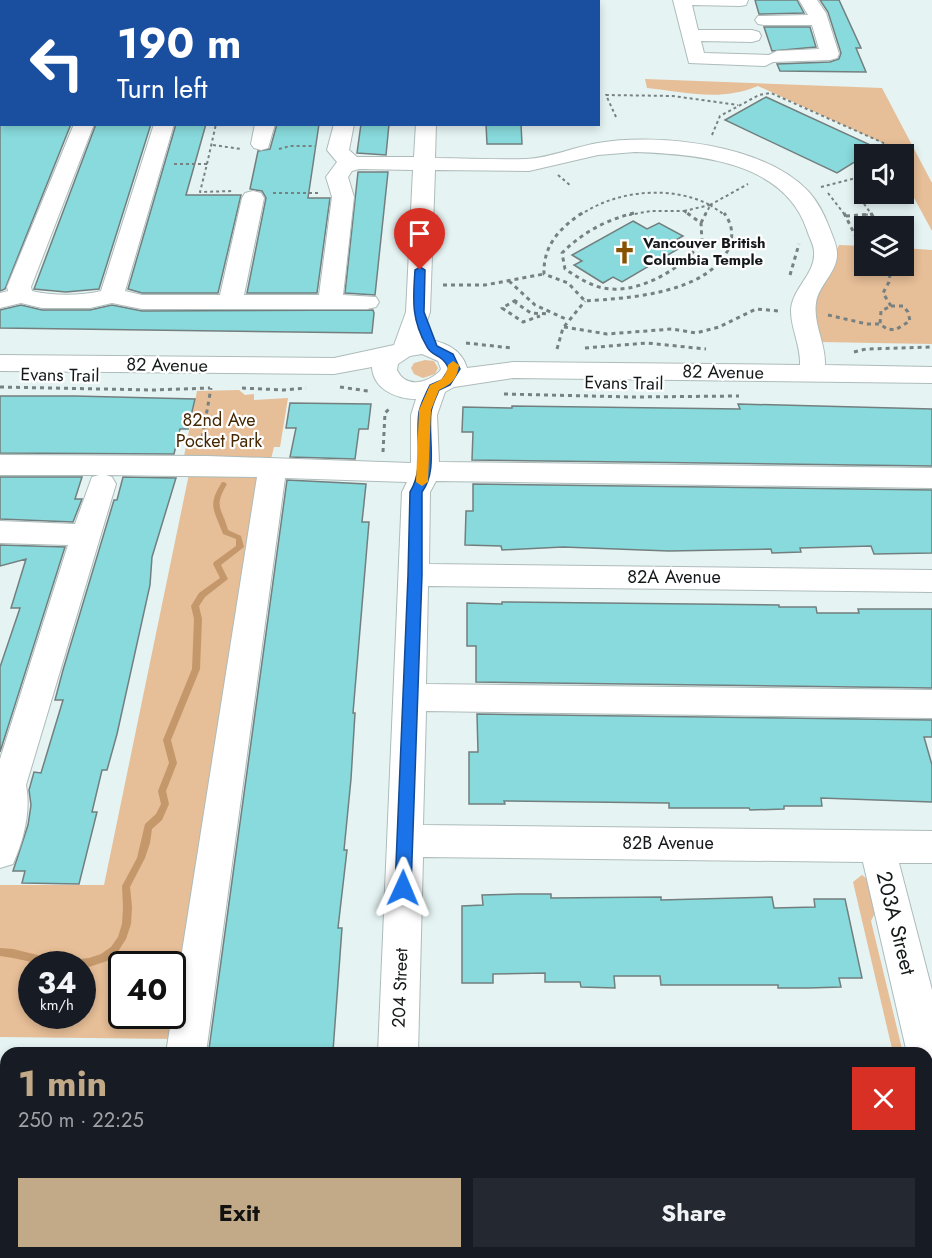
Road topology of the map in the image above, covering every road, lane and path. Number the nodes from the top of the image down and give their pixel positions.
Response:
1 (808, 0) edge
2 (687, 5) edge
3 (742, 9) edge
4 (764, 20) dead end
5 (818, 20) junction
6 (690, 35) junction
7 (752, 36) dead end
8 (830, 54) junction
9 (851, 56) dead end
10 (739, 106) junction
11 (616, 117) dead end
12 (83, 126) edge
13 (163, 126) edge
14 (216, 126) edge
15 (344, 126) edge
16 (426, 126) edge
17 (710, 139) dead end
18 (886, 144) edge
19 (352, 163) junction
20 (207, 164) dead end
21 (424, 165) junction
22 (567, 174) dead end
23 (548, 177) dead end
24 (743, 178) dead end
25 (854, 178) edge
26 (820, 187) dead end
27 (253, 198) dead end
28 (864, 204) edge
29 (710, 205) junction
30 (684, 211) junction
31 (872, 214) joint
32 (846, 216) dead end
33 (701, 223) junction
34 (565, 269) junction
35 (544, 274) junction
36 (890, 276) edge
37 (558, 277) junction
38 (508, 281) junction
39 (442, 285) dead end
40 (518, 293) junction
41 (112, 296) junction
42 (11, 298) edge
43 (231, 300) junction
44 (516, 300) junction
45 (330, 301) junction
46 (585, 301) junction
47 (367, 302) dead end
48 (891, 306) junction
49 (780, 311) dead end
50 (418, 312) junction
51 (549, 314) junction
52 (540, 316) junction
53 (568, 320) junction
54 (564, 327) junction
55 (932, 347) edge
56 (556, 349) joint
57 (583, 349) dead end
58 (565, 350) dead end
59 (714, 350) dead end
60 (845, 354) dead end
61 (517, 359) junction
62 (445, 362) junction
63 (0, 363) edge
64 (812, 373) junction
65 (932, 375) edge
66 (335, 376) junction
67 (391, 385) junction
68 (0, 387) edge
69 (312, 387) dead end
70 (211, 388) junction
71 (220, 388) dead end
72 (238, 388) dead end
73 (497, 393) dead end
74 (749, 395) dead end
75 (382, 454) dead end
76 (0, 465) edge
77 (207, 466) junction
78 (273, 470) junction
79 (416, 478) junction
80 (932, 478) edge
81 (102, 484) dead end
82 (0, 532) edge
83 (88, 535) junction
84 (415, 575) junction
85 (932, 581) edge
86 (410, 697) junction
87 (932, 704) edge
88 (5, 785) edge
89 (404, 841) junction
90 (877, 846) junction
91 (932, 847) edge
92 (0, 852) edge
93 (187, 1047) edge
94 (398, 1047) edge
95 (926, 1047) edge

1 - 5 street
2 - 3 street
2 - 6 street
4 - 5 street
5 - 8 street
6 - 7 street
6 - 8 street
8 - 9 street
10 - 11 path
10 - 17 path
10 - 18 path
12 - 42 street
13 - 41 street
14 - 20 path
15 - 19 street
16 - 21 street
19 - 21 street
19 - 45 street
21 - 50 street
21 - 64 street
22 - 23 path
24 - 29 path
25 - 26 path
27 - 43 street
28 - 31 path
29 - 30 path
29 - 33 path
29 - 35 path
29 - 46 path
30 - 33 path
30 - 34 path
31 - 32 path
33 - 34 path
34 - 37 path
35 - 37 path
35 - 38 path
36 - 48 path
37 - 46 path
38 - 39 path
38 - 40 path
40 - 44 path
40 - 51 path
41 - 42 street
41 - 43 street
43 - 45 street
44 - 52 path
44 - 52 path
45 - 47 street
46 - 53 path
48 - 48 path
49 - 54 path
50 - 62 street
50 - 67 street
51 - 52 path
51 - 53 path
53 - 54 path
54 - 56 path
55 - 60 path
56 - 58 path
57 - 59 path, Evans Trail
61 - 62 street, 82 Avenue
61 - 62 path
61 - 64 street, 82 Avenue
62 - 67 street
62 - 67 street
62 - 79 street, 204 Street
63 - 66 street, 82 Avenue
64 - 65 street, 82 Avenue
66 - 67 street, 82 Avenue
66 - 67 path
67 - 75 path
67 - 79 street, 204 Street
68 - 70 path, Evans Trail
69 - 72 path
70 - 71 path, Evans Trail
70 - 77 path
73 - 74 path, Evans Trail
76 - 77 street
77 - 78 street
78 - 79 street
78 - 93 street
79 - 80 street
79 - 84 street, 204 Street
81 - 83 street
82 - 83 street
83 - 88 street
84 - 85 street, 82A Avenue
84 - 86 street, 204 Street
86 - 87 street
86 - 89 street, 204 Street
88 - 92 street
89 - 90 street, 82B Avenue
89 - 94 street, 204 Street
90 - 91 street, 82B Avenue
90 - 95 street, 203A Street

